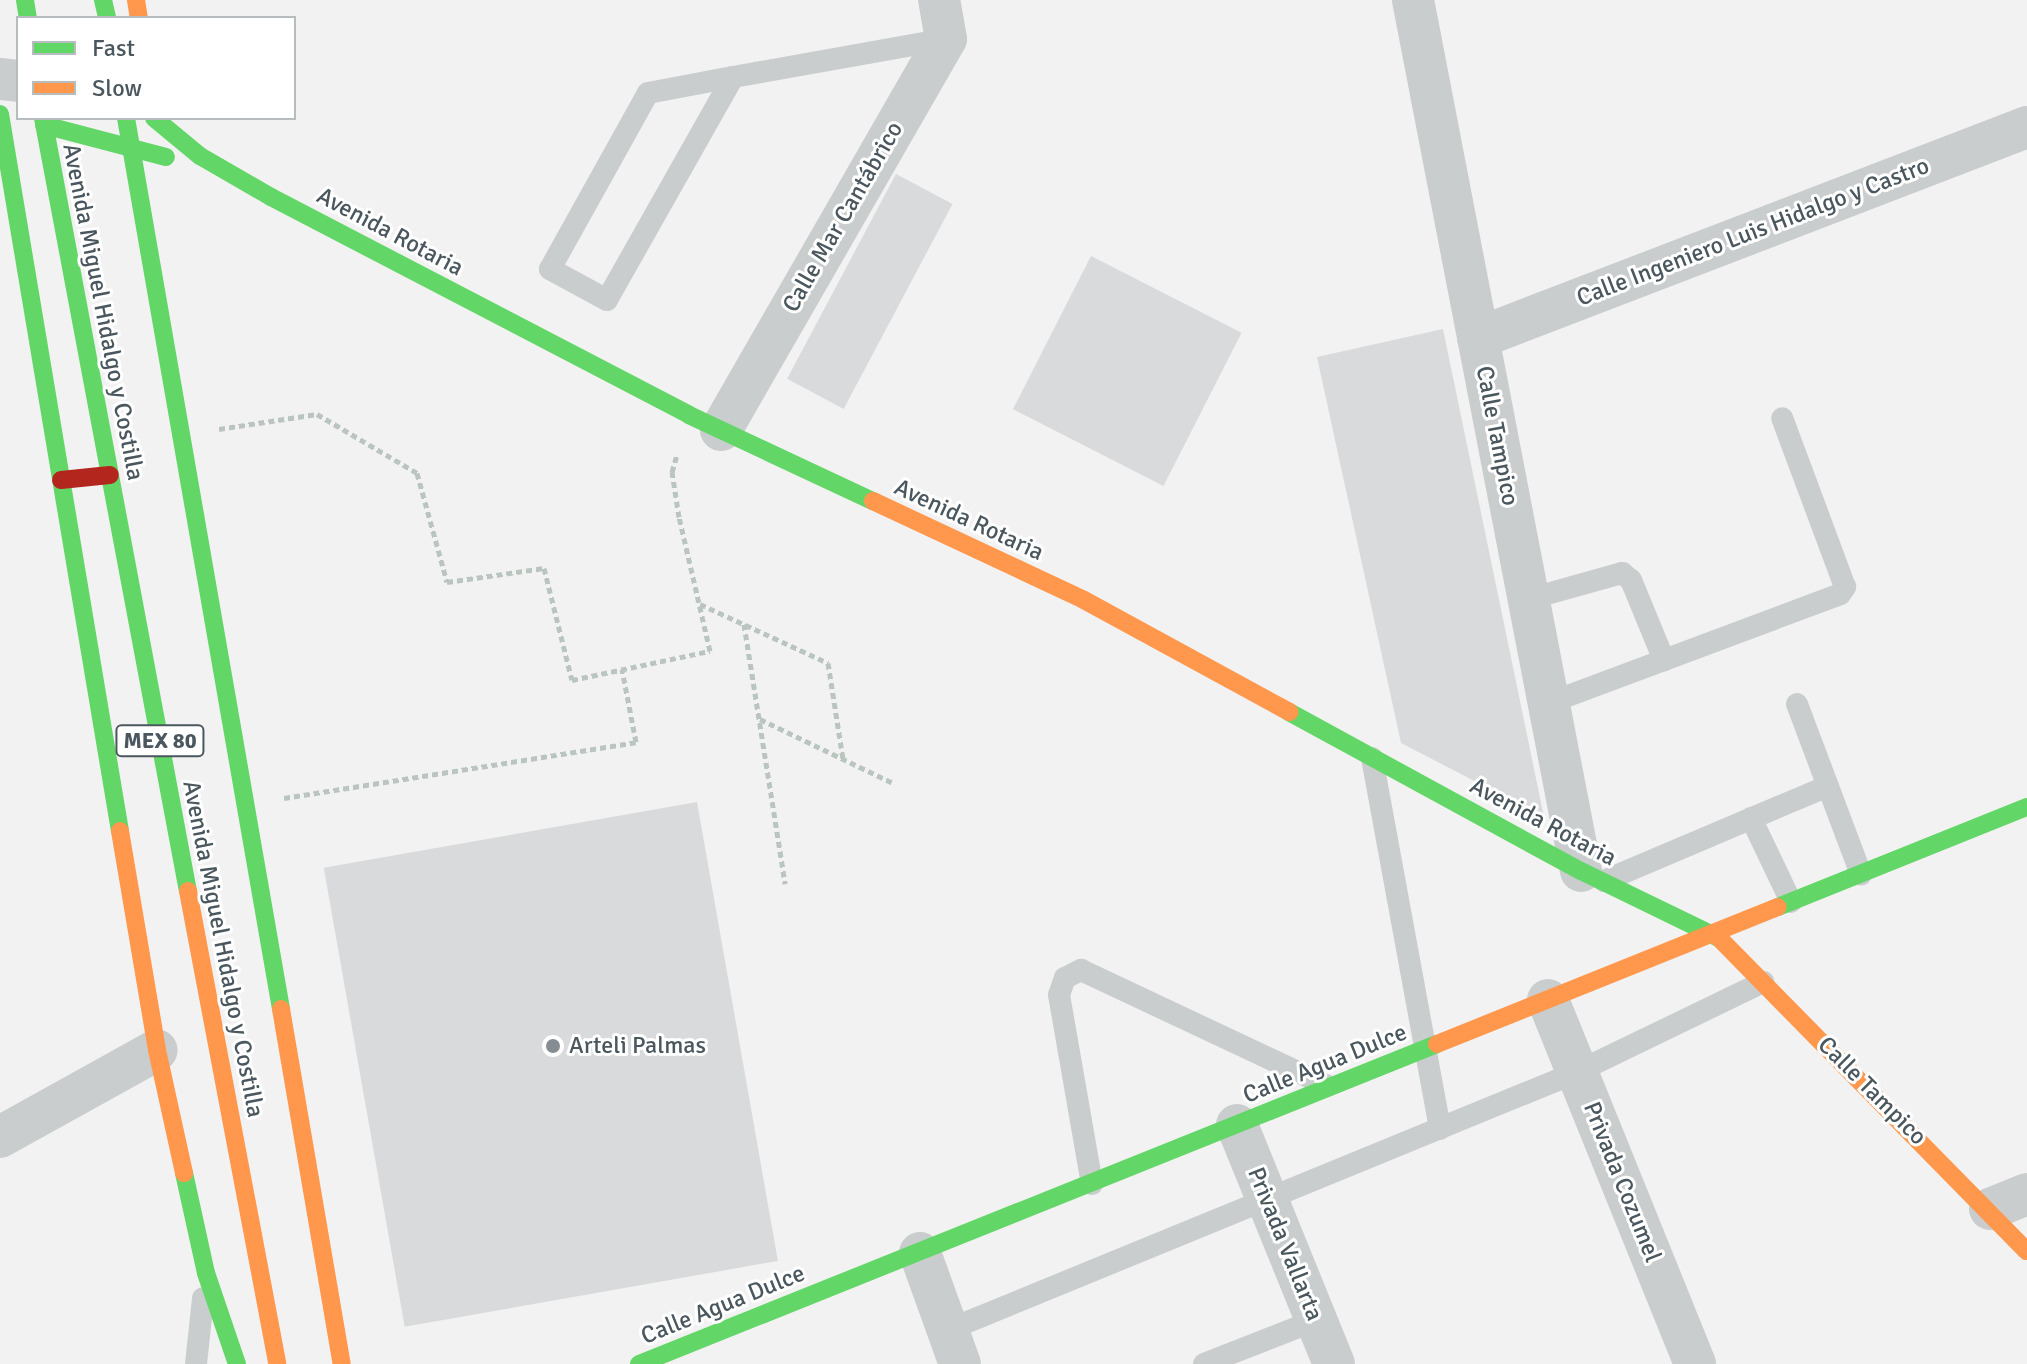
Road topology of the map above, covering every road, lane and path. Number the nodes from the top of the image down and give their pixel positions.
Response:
1 (1413, 0) edge
2 (942, 19) edge
3 (733, 77) junction
4 (0, 115) edge
5 (126, 120) edge
6 (154, 120) edge
7 (156, 120) edge
8 (43, 122) edge
9 (2027, 127) edge
10 (132, 150) junction
11 (200, 156) junction
12 (161, 158) junction
13 (1478, 338) junction
14 (1782, 418) dead end
15 (705, 423) junction
16 (183, 435) junction
17 (110, 475) junction
18 (61, 480) junction
19 (1529, 599) junction
20 (699, 603) junction
21 (744, 624) junction
22 (1664, 660) junction
23 (622, 669) junction
24 (1549, 703) junction
25 (1797, 704) dead end
26 (759, 719) junction
27 (1372, 758) junction
28 (843, 759) junction
29 (895, 784) dead end
30 (1828, 786) junction
31 (246, 804) junction
32 (2027, 807) edge
33 (1751, 818) junction
34 (1861, 874) junction
35 (1592, 876) junction
36 (785, 884) dead end
37 (1791, 902) junction
38 (1714, 933) junction
39 (1763, 982) junction
40 (1548, 1000) junction
41 (157, 1050) junction
42 (1425, 1050) junction
43 (1577, 1072) junction
44 (1331, 1088) junction
45 (1237, 1125) junction
46 (1440, 1129) junction
47 (0, 1137) edge
48 (1092, 1184) junction
49 (1268, 1201) junction
50 (2008, 1201) edge
51 (2027, 1251) edge
52 (920, 1253) junction
53 (206, 1273) junction
54 (1316, 1320) junction
55 (954, 1347) edge
56 (196, 1364) edge
57 (237, 1364) edge
58 (277, 1364) edge
59 (342, 1364) edge
60 (639, 1364) edge
61 (1204, 1364) edge
62 (1334, 1364) edge
63 (1695, 1364) edge

1 - 13 street, Calle Tampico
2 - 3 lane
2 - 15 street, Calle Mar Cantábrico
3 - 3 lane
4 - 18 main road
5 - 10 main road, Avenida Miguel Hidalgo y Costilla / MEX 80
6 - 12 main road
7 - 11 main road, Avenida Rotaria
8 - 10 main road
8 - 17 main road, Avenida Miguel Hidalgo y Costilla / MEX 80
9 - 13 street, Calle Ingeniero Luis Hidalgo y Castro
10 - 12 main road
10 - 16 main road, Avenida Miguel Hidalgo y Costilla / MEX 80
11 - 12 main road
11 - 15 main road, Avenida Rotaria
13 - 19 street, Calle Tampico
14 - 22 lane
15 - 20 path
15 - 27 main road, Avenida Rotaria
16 - 23 path
16 - 31 main road, Avenida Miguel Hidalgo y Costilla / MEX 80
17 - 18 main road
17 - 58 main road, Avenida Miguel Hidalgo y Costilla / MEX 80
18 - 41 main road
19 - 22 lane
19 - 24 street, Calle Tampico
20 - 21 path
20 - 23 path
21 - 26 path
21 - 28 path
22 - 24 lane
23 - 31 path
24 - 35 street, Calle Tampico
25 - 30 lane
26 - 28 path
26 - 36 path
27 - 35 main road, Avenida Rotaria
27 - 42 lane
28 - 29 path
30 - 33 lane
30 - 34 lane
31 - 59 main road, Avenida Miguel Hidalgo y Costilla / MEX 80
32 - 34 main road, Calle Agua Dulce
33 - 35 lane
33 - 37 lane
34 - 37 main road, Calle Agua Dulce
35 - 38 main road, Avenida Rotaria
37 - 38 main road, Calle Agua Dulce
38 - 39 main road, Calle Tampico
38 - 40 main road, Calle Agua Dulce
39 - 43 lane
39 - 50 main road, Calle Tampico
40 - 42 main road, Calle Agua Dulce
40 - 43 street, Privada Cozumel
41 - 47 street
41 - 53 main road
42 - 44 main road, Calle Agua Dulce
42 - 46 lane
43 - 46 lane
43 - 63 street, Privada Cozumel
44 - 45 main road, Calle Agua Dulce
44 - 48 lane
45 - 48 main road, Calle Agua Dulce
45 - 49 street, Privada Vallarta
46 - 49 lane
48 - 52 main road, Calle Agua Dulce
49 - 54 street, Privada Vallarta
49 - 55 lane
50 - 51 main road, Calle Tampico
52 - 55 street
52 - 60 main road, Calle Agua Dulce
53 - 56 lane
53 - 57 main road
54 - 61 lane
54 - 62 street, Privada Vallarta

